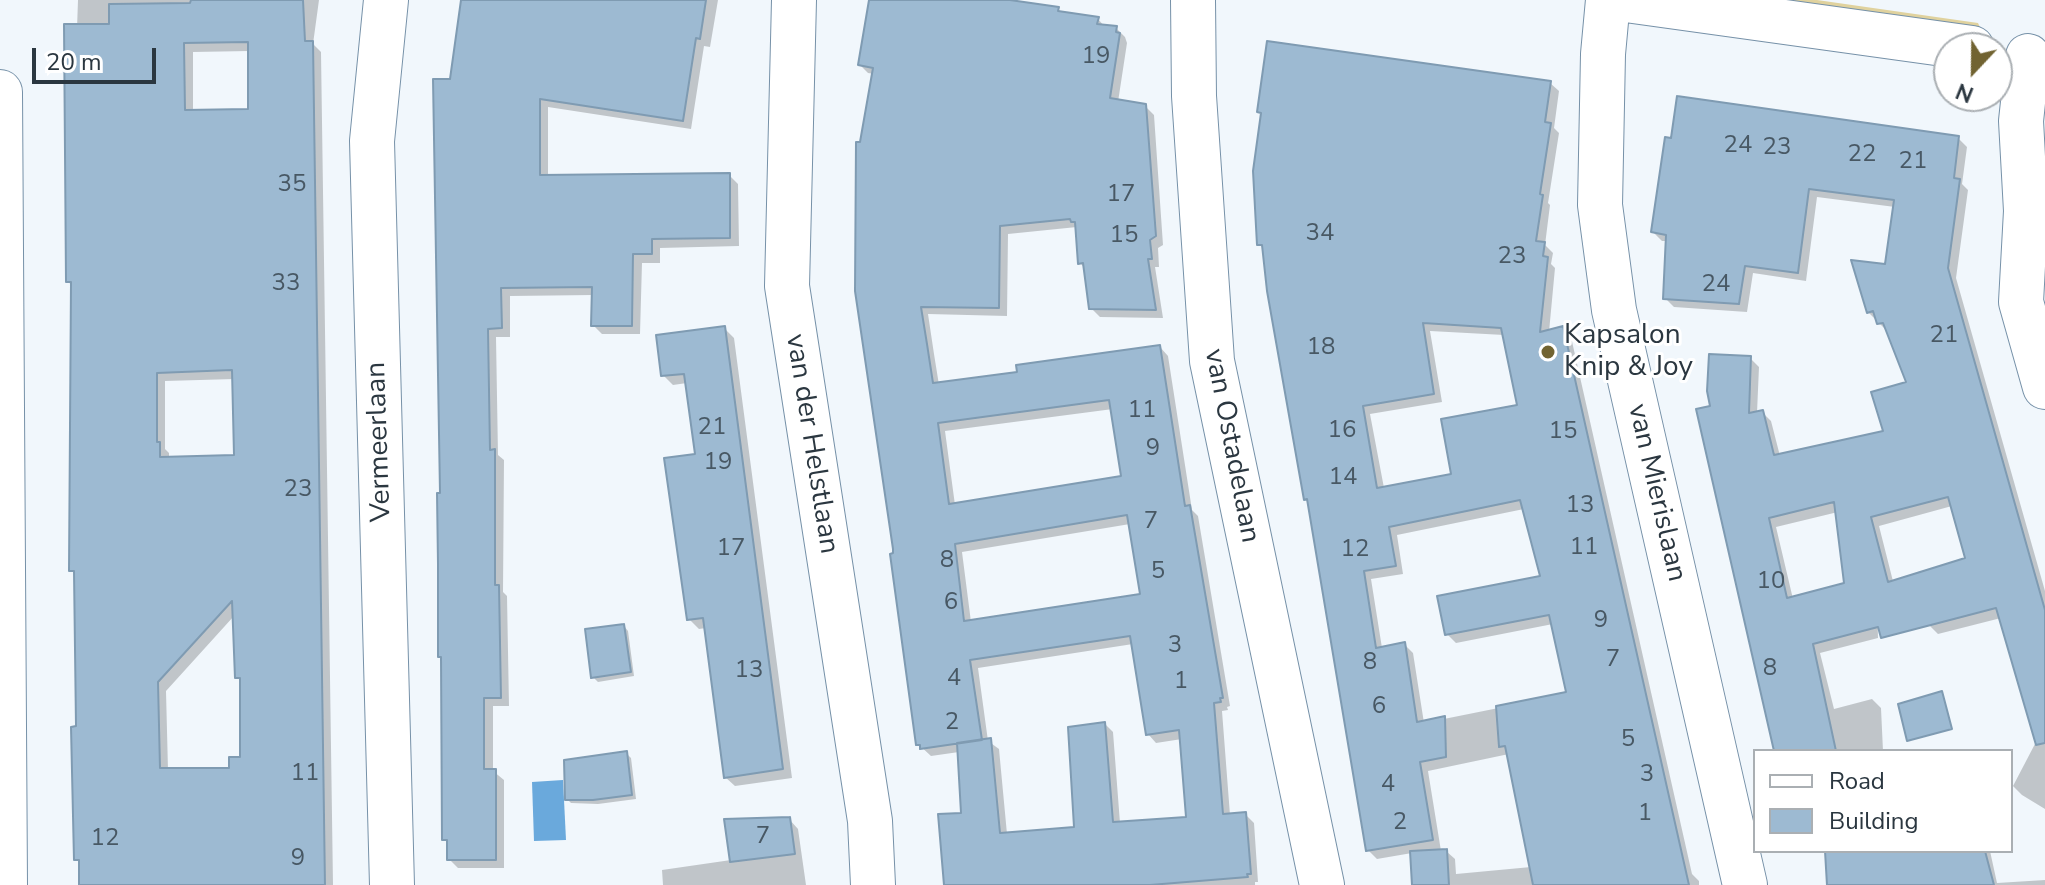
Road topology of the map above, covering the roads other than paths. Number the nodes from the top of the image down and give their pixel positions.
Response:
1 (386, 0) edge
2 (794, 0) edge
3 (1193, 0) edge
4 (1608, 0) edge
5 (1626, 0) edge
6 (1933, 43) edge
7 (2023, 55) edge
8 (0, 92) edge
9 (2045, 387) edge
10 (5, 885) edge
11 (392, 885) edge
12 (873, 885) edge
13 (1322, 885) edge
14 (1745, 885) edge

1 - 11 street, Vermeerlaan
2 - 12 street, van der Helstlaan
3 - 13 street, van Ostadelaan
4 - 14 street, van Mierislaan
5 - 6 street
7 - 9 street
8 - 10 street

